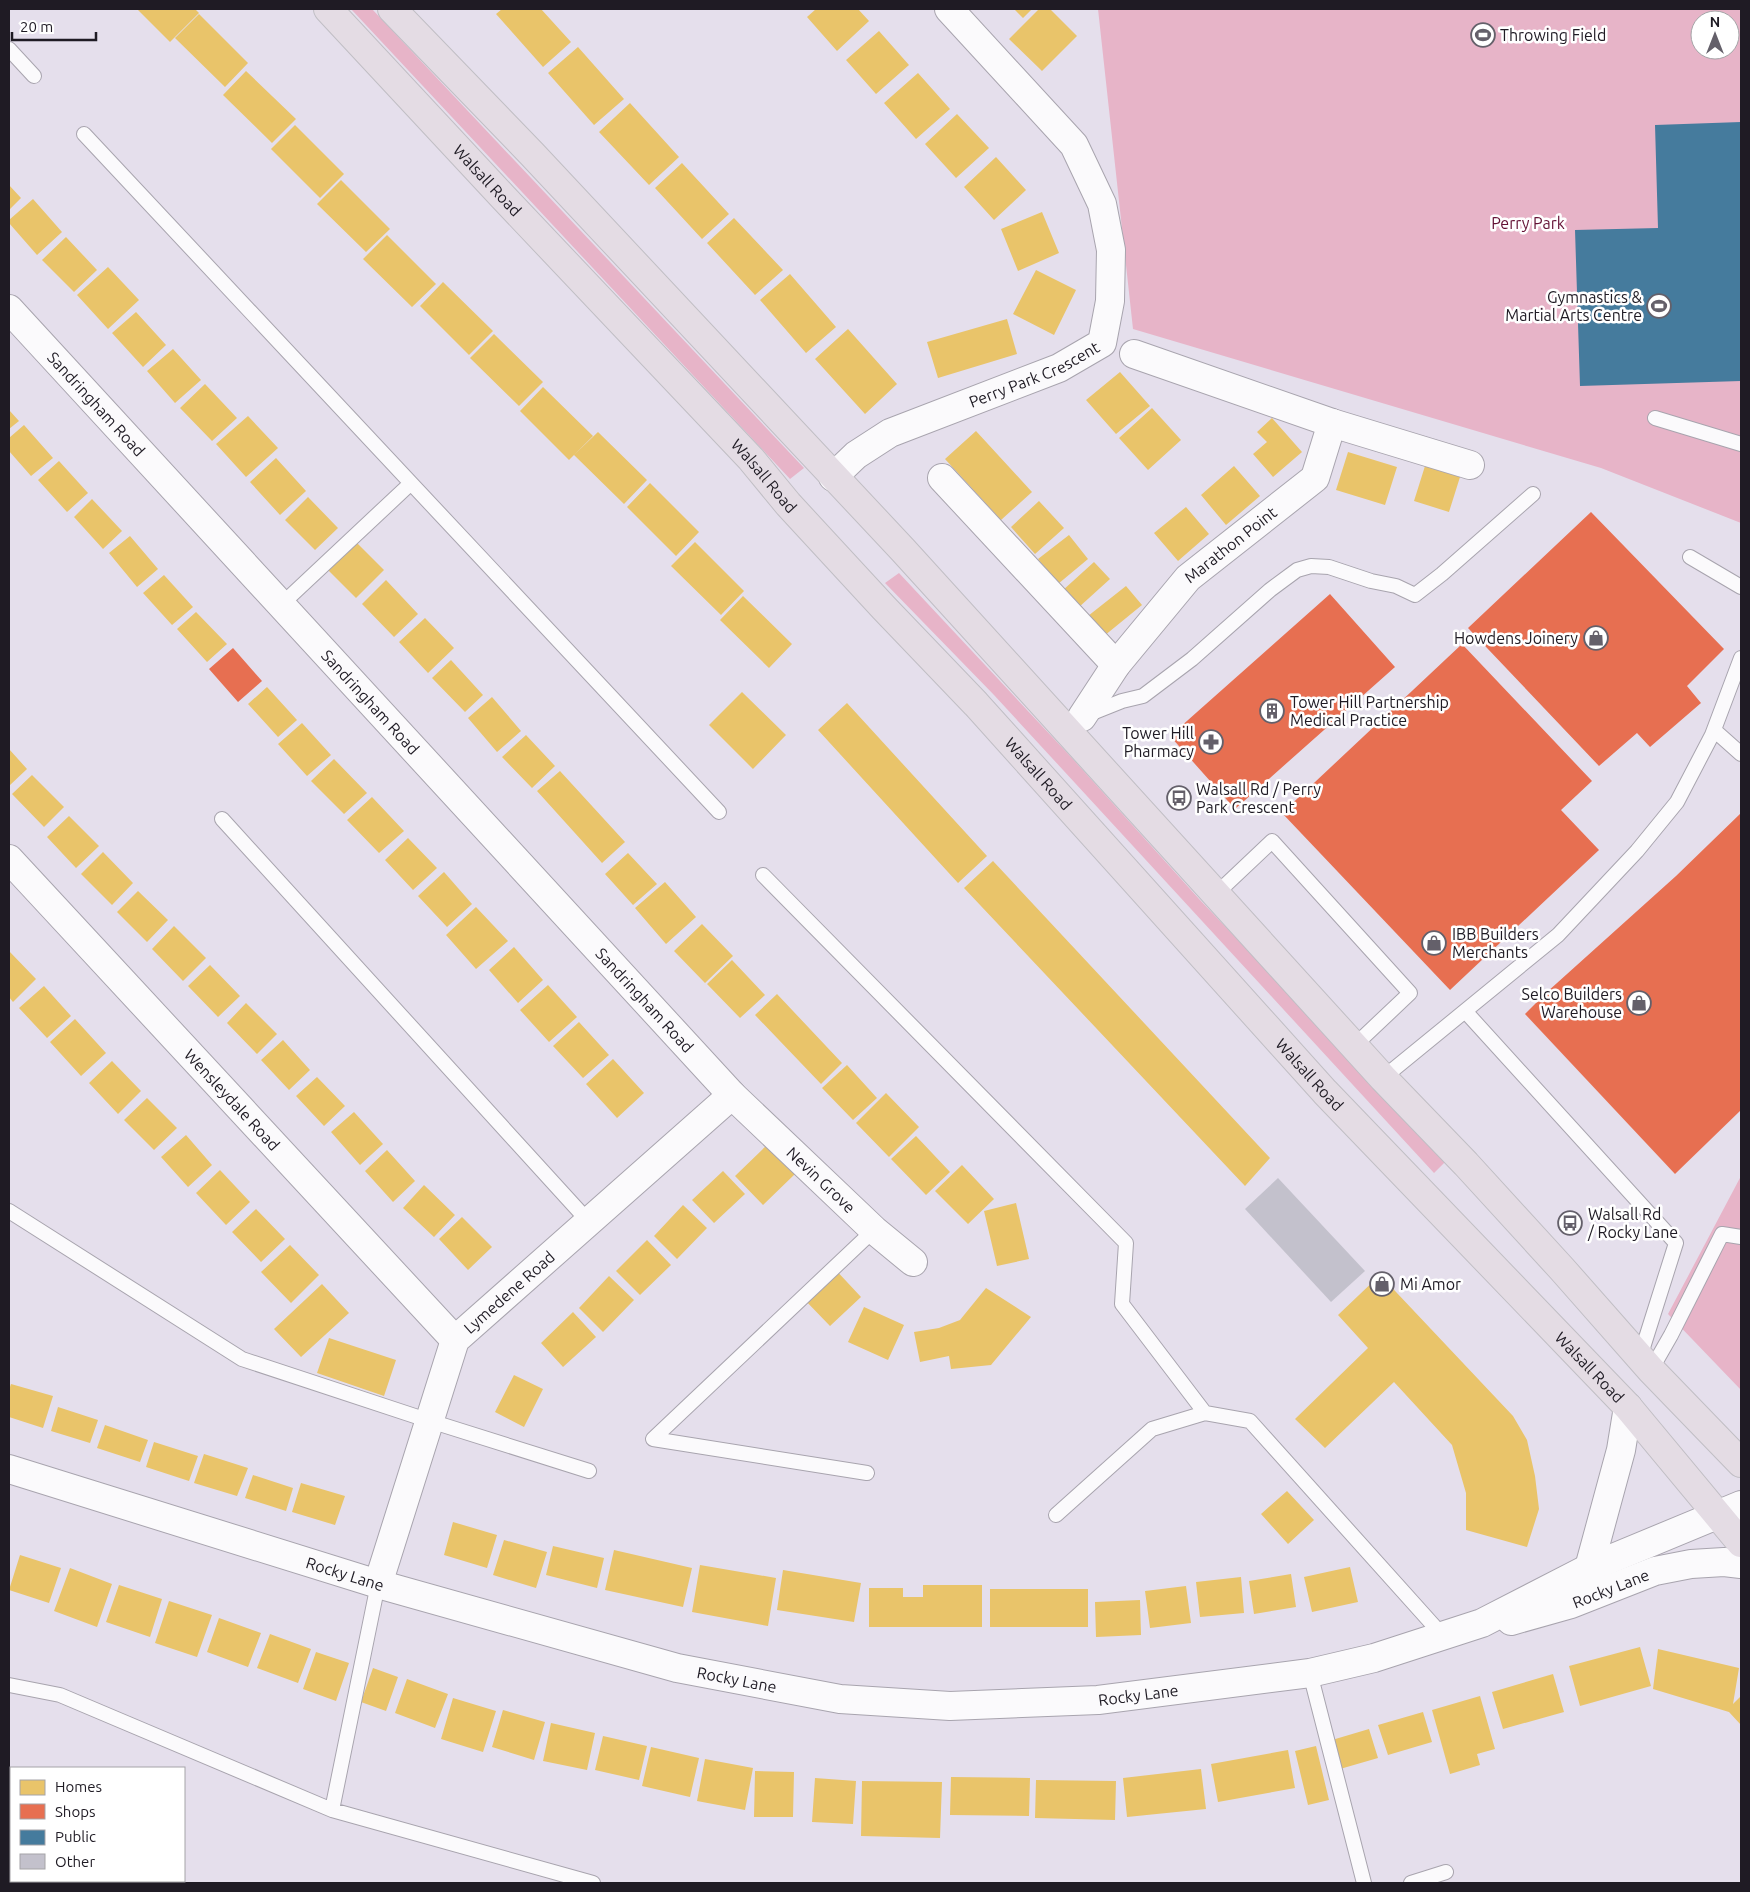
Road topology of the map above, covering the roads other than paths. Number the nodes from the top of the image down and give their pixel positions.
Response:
1 (328, 9) edge
2 (392, 9) edge
3 (949, 9) edge
4 (9, 49) edge
5 (34, 76) dead end
6 (84, 134) dead end
7 (9, 309) edge
8 (1134, 354) dead end
9 (1655, 418) dead end
10 (1332, 423) junction
11 (1741, 444) edge
12 (1470, 465) dead end
13 (833, 477) junction
14 (942, 478) dead end
15 (410, 484) junction
16 (1533, 494) dead end
17 (1690, 557) dead end
18 (1741, 587) edge
19 (282, 604) junction
20 (1741, 658) edge
21 (1116, 665) junction
22 (1071, 721) junction
23 (1714, 730) junction
24 (1741, 754) edge
25 (718, 812) dead end
26 (222, 819) dead end
27 (9, 859) edge
28 (763, 875) dead end
29 (1216, 894) junction
30 (1465, 1011) junction
31 (1354, 1046) junction
32 (1383, 1078) junction
33 (732, 1095) junction
34 (9, 1211) edge
35 (589, 1222) junction
36 (874, 1230) junction
37 (1741, 1237) edge
38 (913, 1262) dead end
39 (455, 1340) junction
40 (1645, 1363) junction
41 (1628, 1406) junction
42 (1205, 1413) junction
43 (430, 1421) junction
44 (1741, 1463) edge
45 (9, 1469) edge
46 (590, 1471) dead end
47 (867, 1472) dead end
48 (1729, 1509) edge
49 (1056, 1515) dead end
50 (1741, 1543) edge
51 (1741, 1564) edge
52 (1589, 1568) junction
53 (378, 1584) junction
54 (1482, 1623) junction
55 (1443, 1636) junction
56 (1310, 1673) junction
57 (9, 1685) edge
58 (332, 1810) junction
59 (1446, 1872) dead end
60 (593, 1883) edge
61 (1364, 1883) edge
62 (1411, 1883) edge

1 - 41 highway, Walsall Road
2 - 13 highway
3 - 13 street, Perry Park Crescent
4 - 5 lane
6 - 15 lane
7 - 19 street, Sandringham Road
8 - 10 street
9 - 11 lane
10 - 12 street
10 - 21 street, Marathon Point
13 - 22 highway
14 - 21 street
15 - 19 lane
15 - 25 lane
16 - 22 lane
17 - 18 lane
19 - 33 street, Sandringham Road
20 - 23 lane
21 - 22 street, Marathon Point
22 - 29 highway
23 - 24 lane
23 - 30 lane
26 - 35 lane
27 - 39 street, Wensleydale Road
28 - 42 lane
29 - 31 highway
29 - 31 lane
30 - 32 lane
30 - 40 lane
31 - 32 highway
32 - 40 highway
33 - 35 street, Lymedene Road
33 - 36 street, Nevin Grove
34 - 43 lane
35 - 39 street, Lymedene Road
36 - 38 street, Nevin Grove
36 - 47 lane
37 - 40 lane
39 - 43 street, Lymedene Road
40 - 44 highway
41 - 48 highway, Walsall Road
41 - 52 street, Rocky Lane
42 - 49 lane
42 - 55 lane
43 - 46 lane
43 - 53 street, Lymedene Road
45 - 53 street, Rocky Lane
48 - 50 highway, Walsall Road
48 - 52 street, Rocky Lane
51 - 54 street, Rocky Lane
52 - 54 street, Rocky Lane
53 - 56 street, Rocky Lane
53 - 58 lane
54 - 55 street, Rocky Lane
55 - 56 street, Rocky Lane
56 - 61 lane
57 - 58 lane
58 - 60 lane
59 - 62 lane

